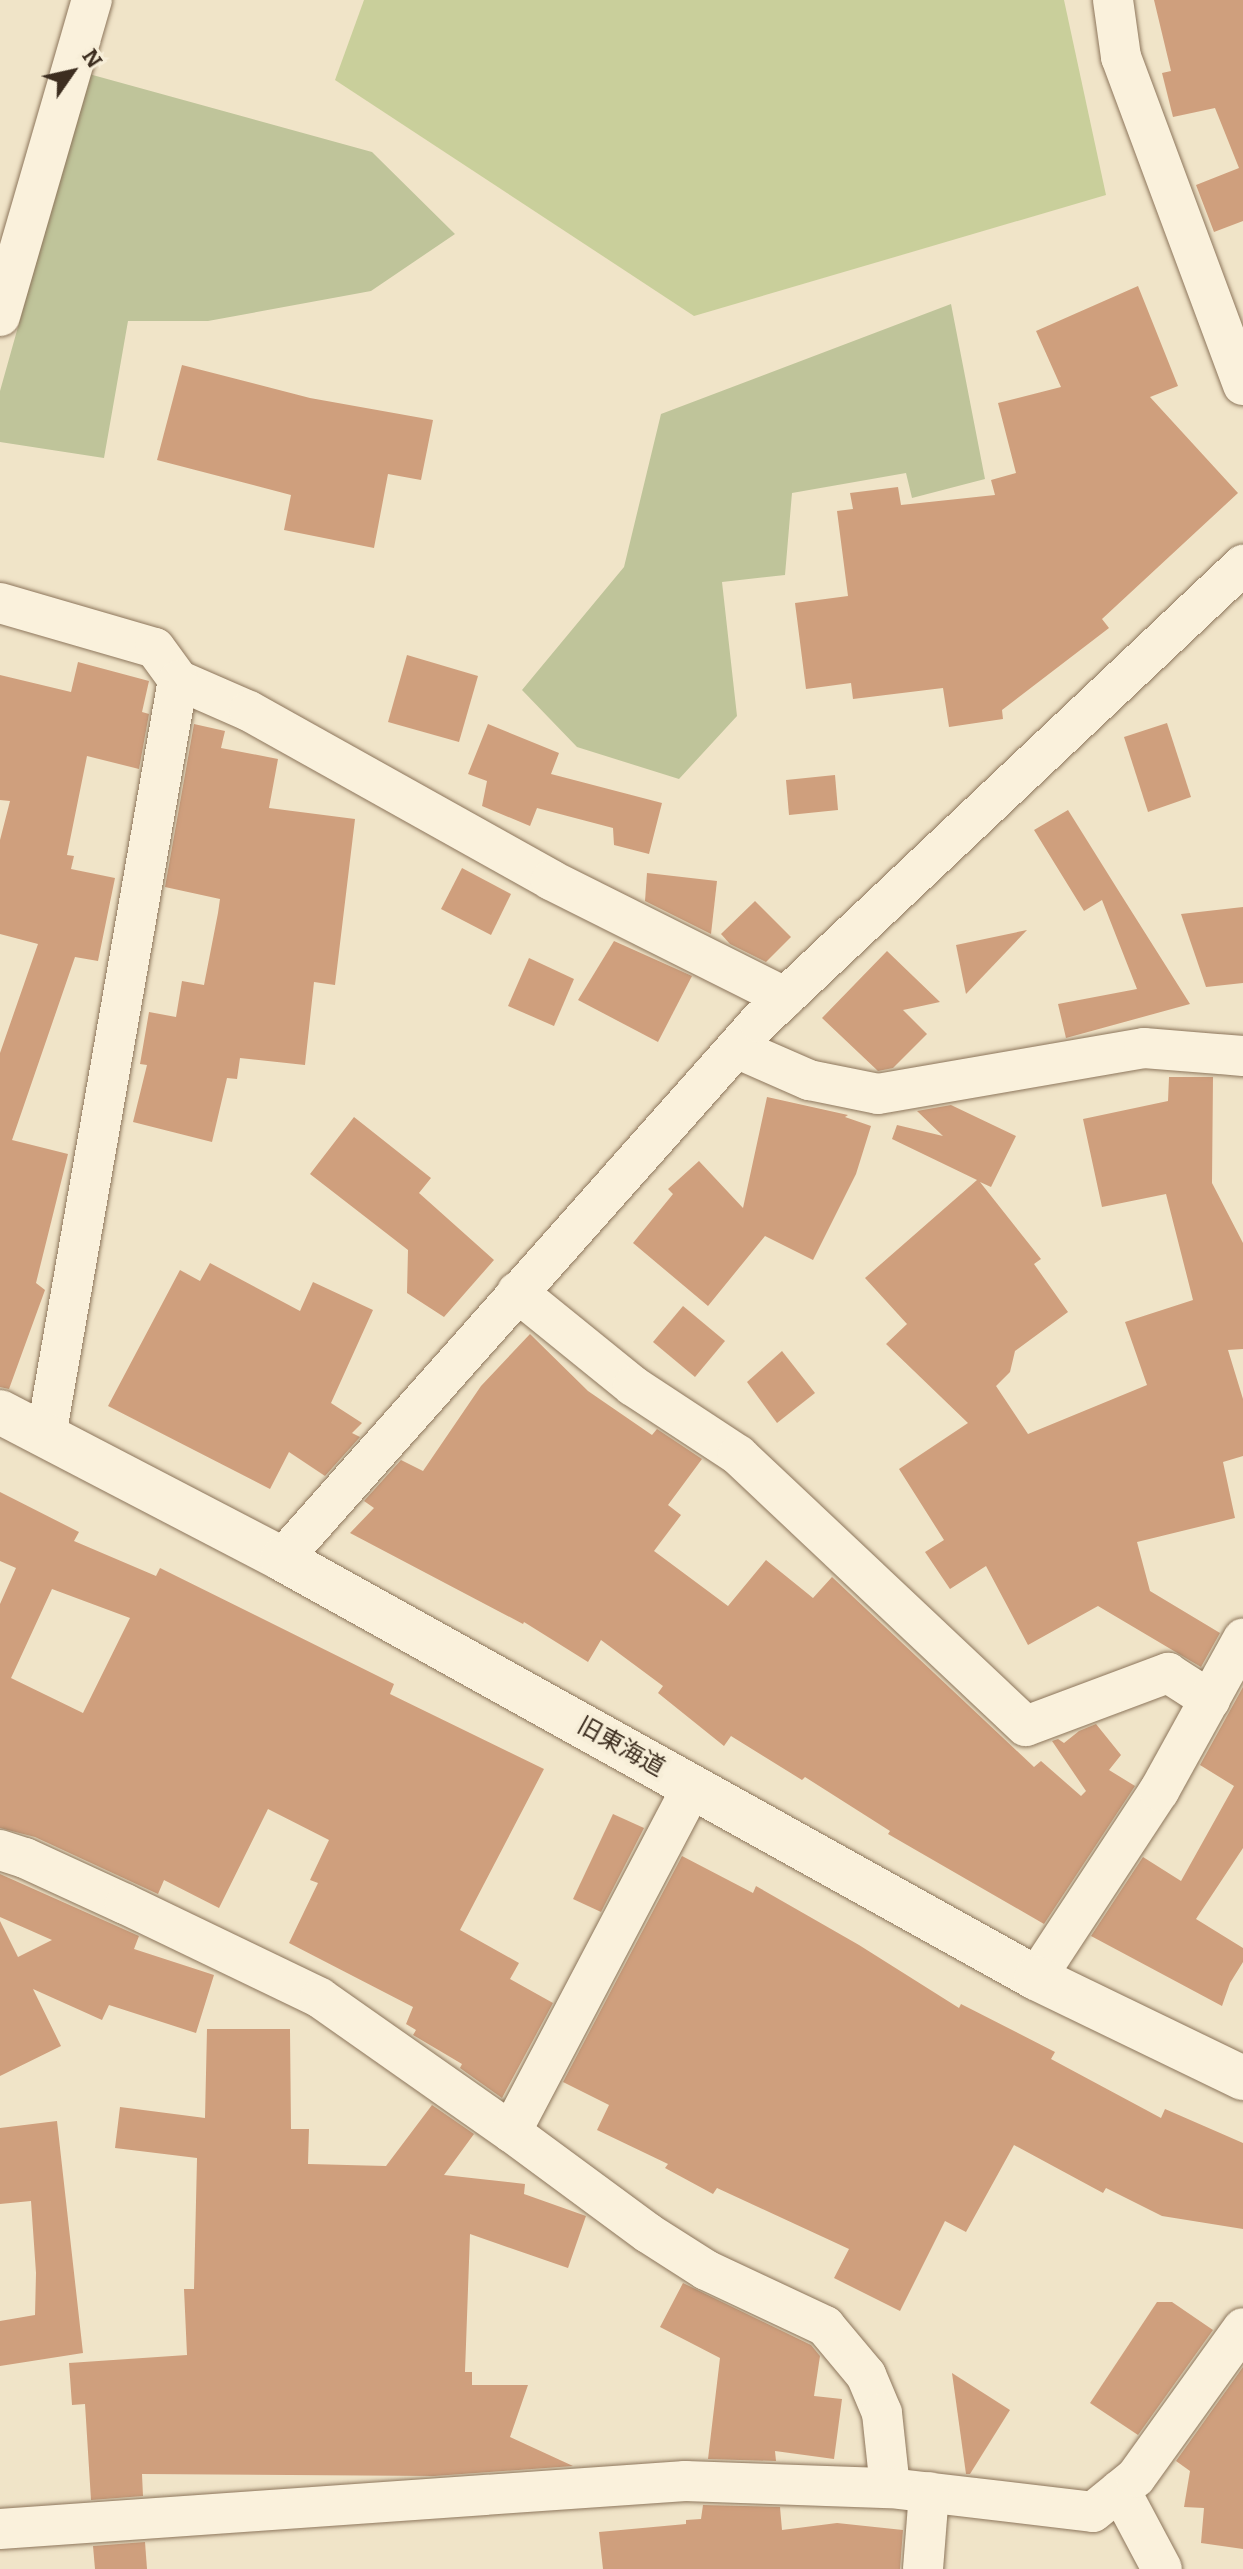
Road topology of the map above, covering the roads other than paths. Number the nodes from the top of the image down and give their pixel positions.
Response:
1 (92, 0) edge
2 (1113, 0) edge
3 (0, 316) edge
4 (1243, 385) edge
5 (1243, 565) edge
6 (0, 603) edge
7 (178, 680) junction
8 (785, 997) junction
9 (736, 1048) junction
10 (1243, 1056) edge
11 (517, 1292) junction
12 (0, 1412) edge
13 (46, 1436) junction
14 (282, 1559) junction
15 (1243, 1639) edge
16 (1210, 1700) junction
17 (692, 1787) junction
18 (0, 1850) edge
19 (1036, 1978) junction
20 (1243, 2078) edge
21 (511, 2132) junction
22 (1243, 2328) edge
23 (890, 2488) junction
24 (1120, 2490) junction
25 (929, 2492) junction
26 (0, 2529) edge
27 (923, 2569) edge
28 (1162, 2569) edge

1 - 3 street
2 - 4 street
5 - 8 street
6 - 7 street
7 - 8 street
7 - 13 street
8 - 9 street
9 - 10 street
9 - 11 street
11 - 14 street
11 - 16 street
12 - 13 street, 旧東海道
13 - 14 street, 旧東海道
14 - 17 street, 旧東海道
15 - 16 street
16 - 19 street
17 - 19 street, 旧東海道
17 - 21 street
18 - 21 street
19 - 20 street, 旧東海道
21 - 23 street
22 - 24 street
23 - 25 street
23 - 26 street
24 - 25 street
24 - 28 street
25 - 27 street

